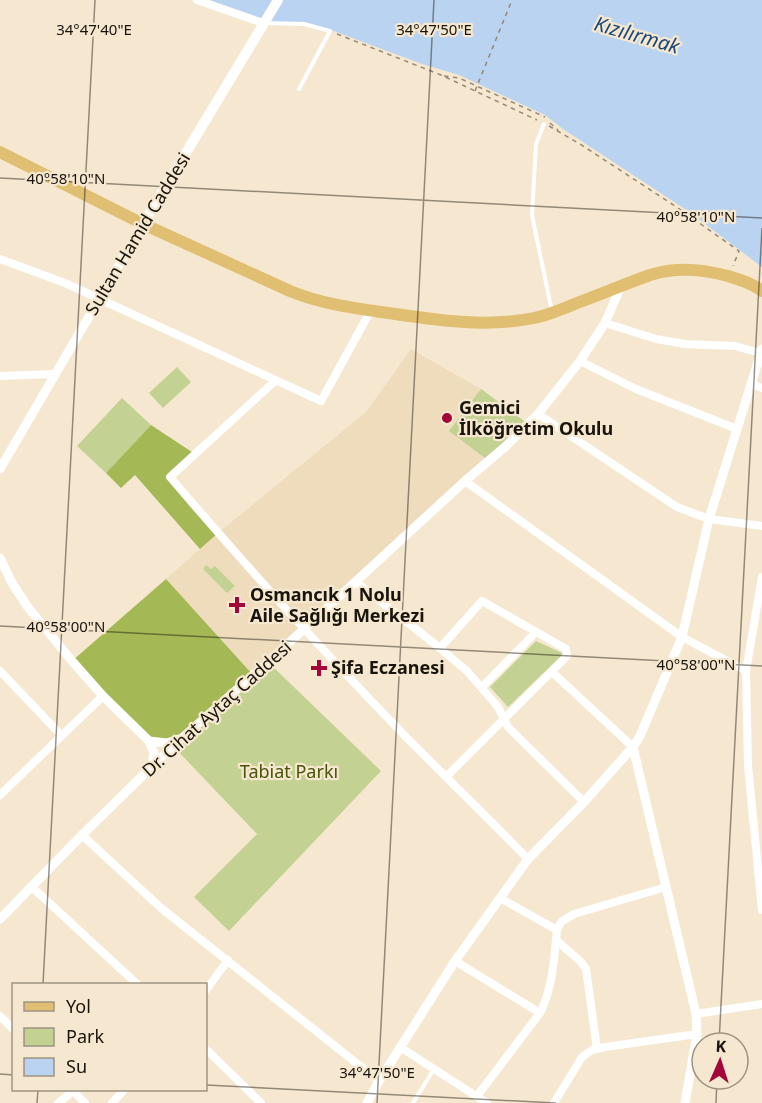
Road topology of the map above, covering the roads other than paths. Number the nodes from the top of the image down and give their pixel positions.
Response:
1 (197, 0) edge
2 (278, 0) edge
3 (263, 23) junction
4 (299, 89) dead end
5 (544, 124) road end
6 (0, 152) edge
7 (143, 224) junction
8 (0, 259) edge
9 (621, 286) junction
10 (762, 291) edge
11 (99, 299) junction
12 (370, 310) junction
13 (552, 313) junction
14 (605, 322) junction
15 (761, 351) edge
16 (579, 361) junction
17 (55, 374) junction
18 (0, 376) edge
19 (275, 381) junction
20 (751, 384) junction
21 (762, 388) edge
22 (538, 414) junction
23 (737, 429) junction
24 (0, 469) edge
25 (465, 482) junction
26 (709, 519) junction
27 (762, 526) edge
28 (0, 558) edge
29 (762, 577) edge
30 (356, 582) junction
31 (304, 629) junction
32 (536, 632) junction
33 (682, 637) junction
34 (440, 648) junction
35 (0, 671) edge
36 (747, 671) junction
37 (552, 672) junction
38 (482, 687) junction
39 (103, 696) junction
40 (504, 719) junction
41 (61, 735) junction
42 (183, 738) junction
43 (149, 741) junction
44 (633, 747) junction
45 (152, 767) junction
46 (446, 777) junction
47 (0, 795) edge
48 (584, 802) junction
49 (82, 835) junction
50 (528, 859) junction
51 (32, 887) junction
52 (666, 887) junction
53 (500, 898) junction
54 (762, 910) edge
55 (0, 919) edge
56 (557, 930) junction
57 (556, 940) junction
58 (228, 960) junction
59 (455, 961) junction
60 (136, 983) edge
61 (207, 989) edge
62 (762, 1004) edge
63 (540, 1013) junction
64 (696, 1014) junction
65 (0, 1016) edge
66 (12, 1028) edge
67 (697, 1031) edge
68 (690, 1035) edge
69 (400, 1047) junction
70 (597, 1049) junction
71 (207, 1050) edge
72 (434, 1069) junction
73 (690, 1074) edge
74 (378, 1081) junction
75 (72, 1091) edge
76 (74, 1091) edge
77 (122, 1091) edge
78 (477, 1096) junction
79 (58, 1103) edge
80 (85, 1103) edge
81 (112, 1103) edge
82 (261, 1103) edge
83 (367, 1103) edge
84 (413, 1103) edge
85 (487, 1103) edge
86 (554, 1103) edge
87 (685, 1103) edge

1 - 3 street
2 - 3 main road, Sultan Hamid Caddesi
3 - 4 lane
3 - 7 main road, Sultan Hamid Caddesi
5 - 13 lane
6 - 7 main road
7 - 11 street, Sultan Hamid Caddesi
7 - 12 main road
8 - 11 street
9 - 10 main road
9 - 13 main road
9 - 14 street, Dr. Cihat Aytaç Caddesi
11 - 17 street, Sultan Hamid Caddesi
11 - 19 street
12 - 13 main road
12 - 19 street
14 - 15 street
14 - 16 street, Dr. Cihat Aytaç Caddesi
15 - 20 street
16 - 22 street, Dr. Cihat Aytaç Caddesi
16 - 23 street
17 - 18 street
17 - 24 street, Sultan Hamid Caddesi
19 - 31 street
20 - 21 street
20 - 23 street
22 - 25 street, Dr. Cihat Aytaç Caddesi
22 - 26 street
23 - 26 street
25 - 30 street, Dr. Cihat Aytaç Caddesi
25 - 33 street
26 - 27 street
26 - 33 street
28 - 39 street
29 - 36 street
30 - 31 street, Dr. Cihat Aytaç Caddesi
30 - 34 street
31 - 42 street, Dr. Cihat Aytaç Caddesi
31 - 46 street
32 - 34 street
32 - 37 street
32 - 38 street
33 - 36 street
33 - 44 street
34 - 38 street
35 - 41 street
36 - 54 street
37 - 40 street
37 - 44 street
38 - 40 street
39 - 41 street
39 - 43 street
40 - 46 street
40 - 48 street
41 - 47 street
42 - 43 street
42 - 45 street, Dr. Cihat Aytaç Caddesi
43 - 45 street
44 - 48 street
44 - 52 street
45 - 49 street, Dr. Cihat Aytaç Caddesi
46 - 50 street
48 - 50 street
49 - 51 street, Dr. Cihat Aytaç Caddesi
49 - 58 street
50 - 53 street
51 - 55 street, Dr. Cihat Aytaç Caddesi
51 - 60 street
52 - 56 street
52 - 64 street
53 - 56 street
53 - 59 street
56 - 57 street
57 - 63 street
57 - 70 street
58 - 61 street
58 - 74 street
59 - 63 street
59 - 69 street
62 - 64 street
63 - 78 street
64 - 67 street
65 - 66 street
68 - 70 street
69 - 72 street
69 - 74 street
70 - 86 street
71 - 82 street
72 - 78 street
72 - 84 lane
73 - 87 street
74 - 83 street
75 - 79 street
76 - 80 street
77 - 81 street
78 - 85 street

